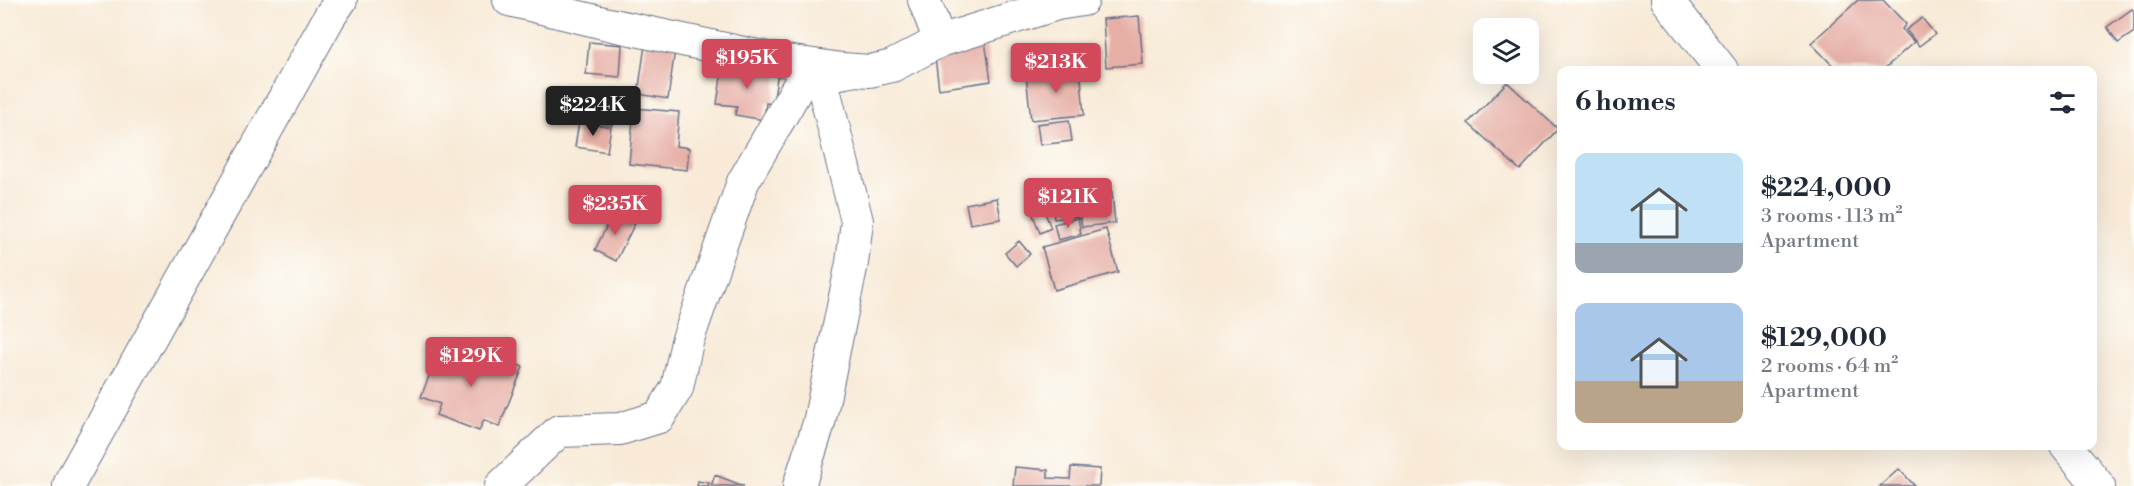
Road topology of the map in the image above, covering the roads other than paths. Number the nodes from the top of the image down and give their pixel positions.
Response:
1 (341, 0) edge
2 (508, 0) edge
3 (924, 0) edge
4 (1083, 0) edge
5 (1667, 0) edge
6 (940, 41) junction
7 (1719, 66) edge
8 (856, 70) junction
9 (821, 77) junction
10 (2069, 450) edge
11 (69, 486) edge
12 (501, 486) edge
13 (799, 486) edge
14 (2099, 486) edge

1 - 11 street
2 - 8 street
3 - 6 street
4 - 6 street
5 - 7 street
6 - 8 street
8 - 9 street
9 - 12 street
9 - 13 street
10 - 14 street

